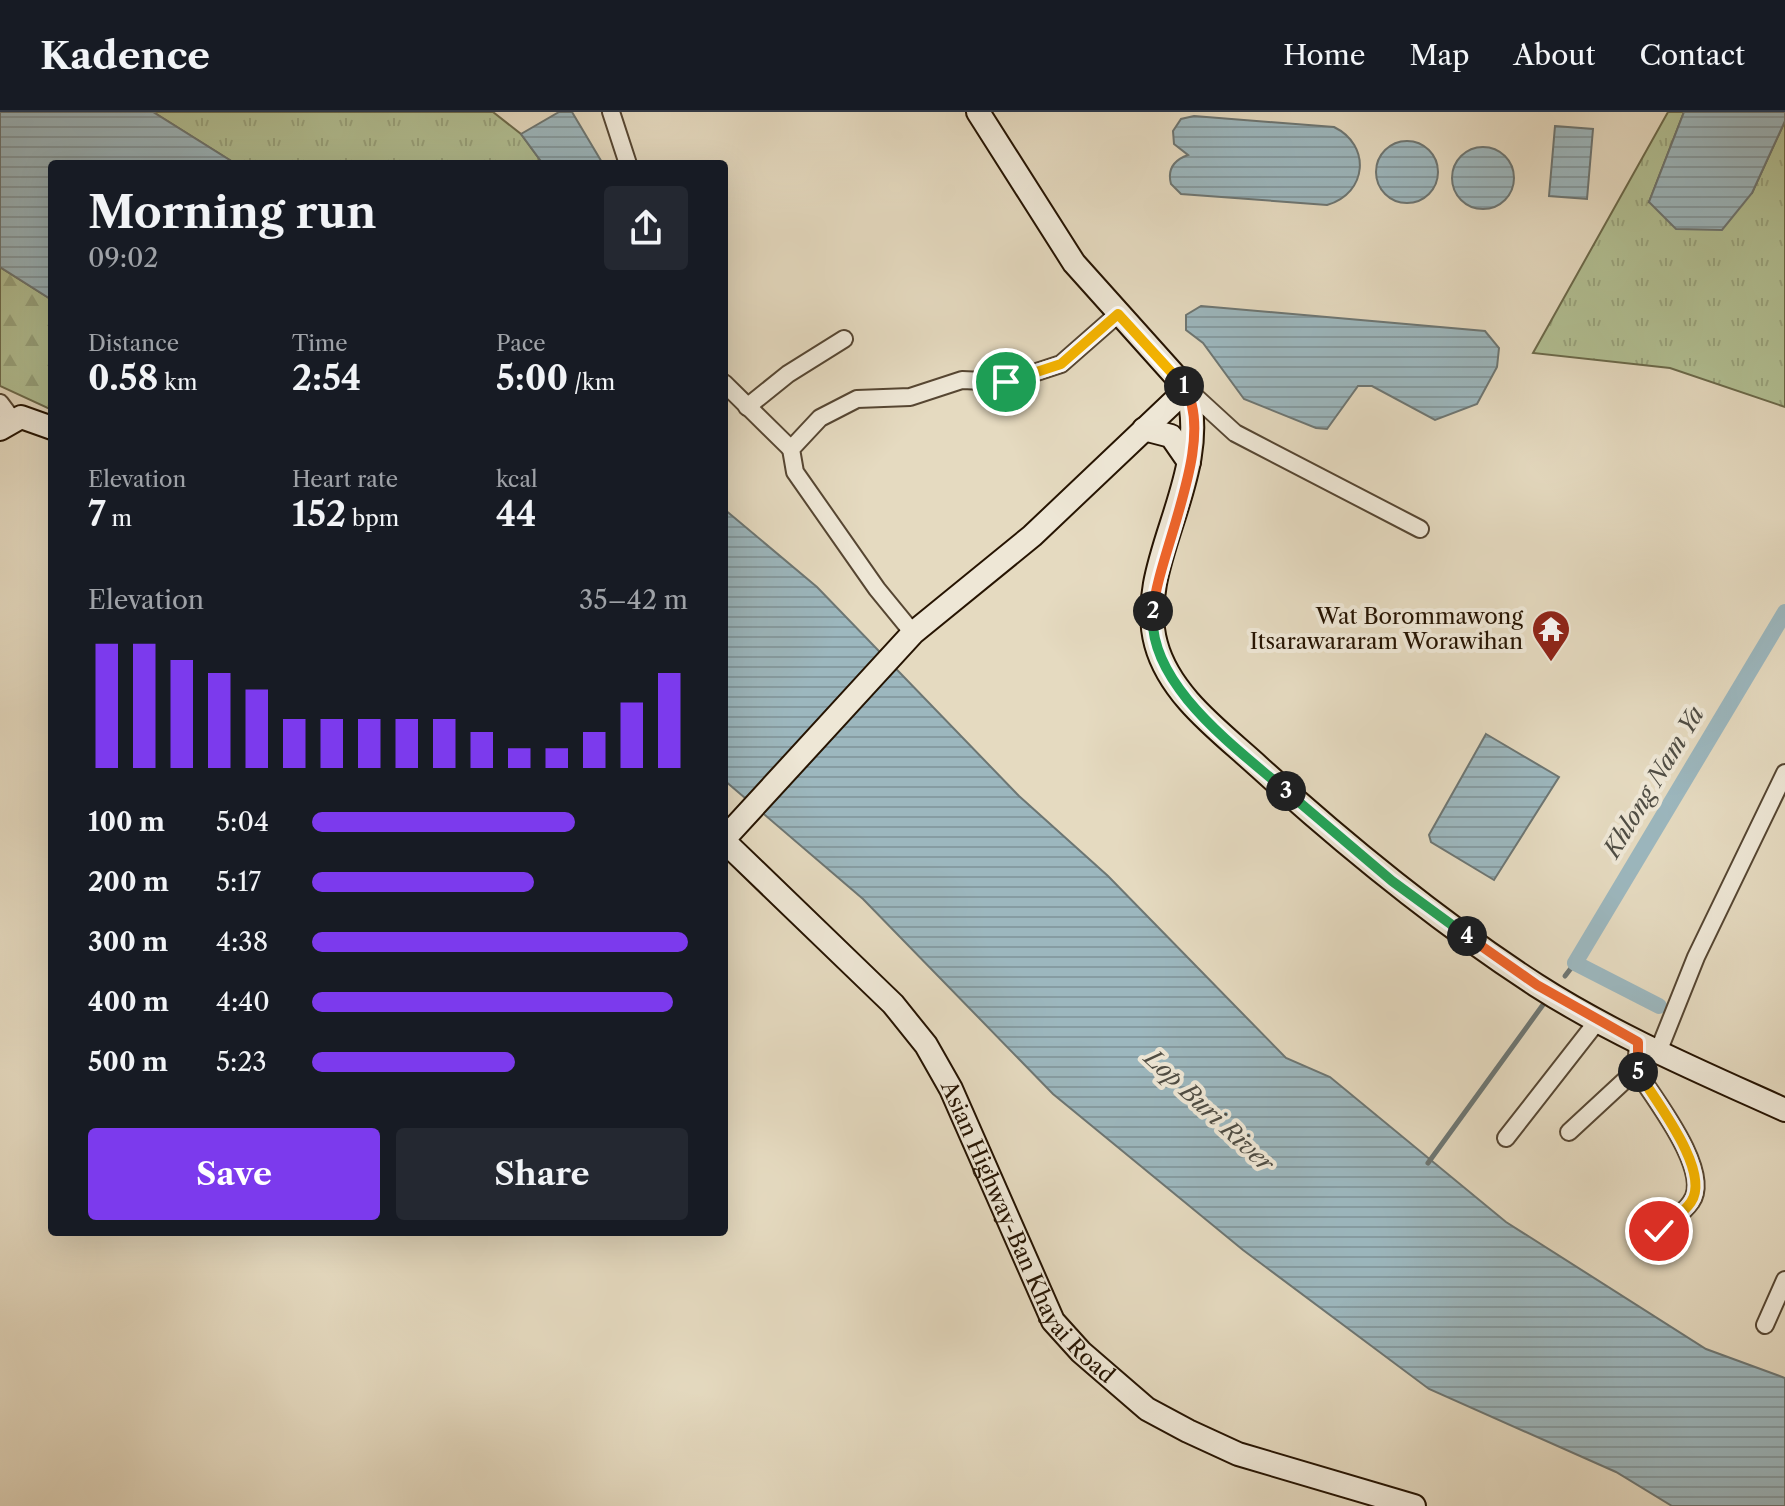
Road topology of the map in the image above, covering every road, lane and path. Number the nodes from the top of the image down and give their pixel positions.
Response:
1 (611, 112) edge
2 (978, 112) edge
3 (627, 160) edge
4 (1118, 314) junction
5 (844, 339) dead end
6 (728, 387) edge
7 (1187, 389) junction
8 (747, 407) junction
9 (4, 417) edge
10 (48, 426) edge
11 (1144, 429) junction
12 (791, 449) junction
13 (1189, 462) junction
14 (1420, 529) dead end
15 (909, 638) junction
16 (1785, 773) edge
17 (728, 835) edge
18 (728, 844) edge
19 (1599, 1019) junction
20 (1638, 1042) junction
21 (1658, 1052) junction
22 (1636, 1070) junction
23 (1785, 1110) edge
24 (1569, 1132) dead end
25 (1506, 1138) dead end
26 (1659, 1231) dead end
27 (1785, 1280) edge
28 (1765, 1325) dead end
29 (1414, 1506) edge

1 - 3 street
2 - 4 street
4 - 7 street
4 - 12 street
5 - 8 street
6 - 8 street
7 - 11 street
7 - 13 street
7 - 14 street
8 - 12 street
9 - 10 street
11 - 13 street
11 - 15 street
12 - 15 street
13 - 19 street
15 - 17 street
16 - 21 street
18 - 29 street, Asian Highway-Ban Khayai Road
19 - 20 street
19 - 25 street
20 - 21 street
20 - 22 street
21 - 23 street
22 - 24 street
22 - 26 street
27 - 28 street

